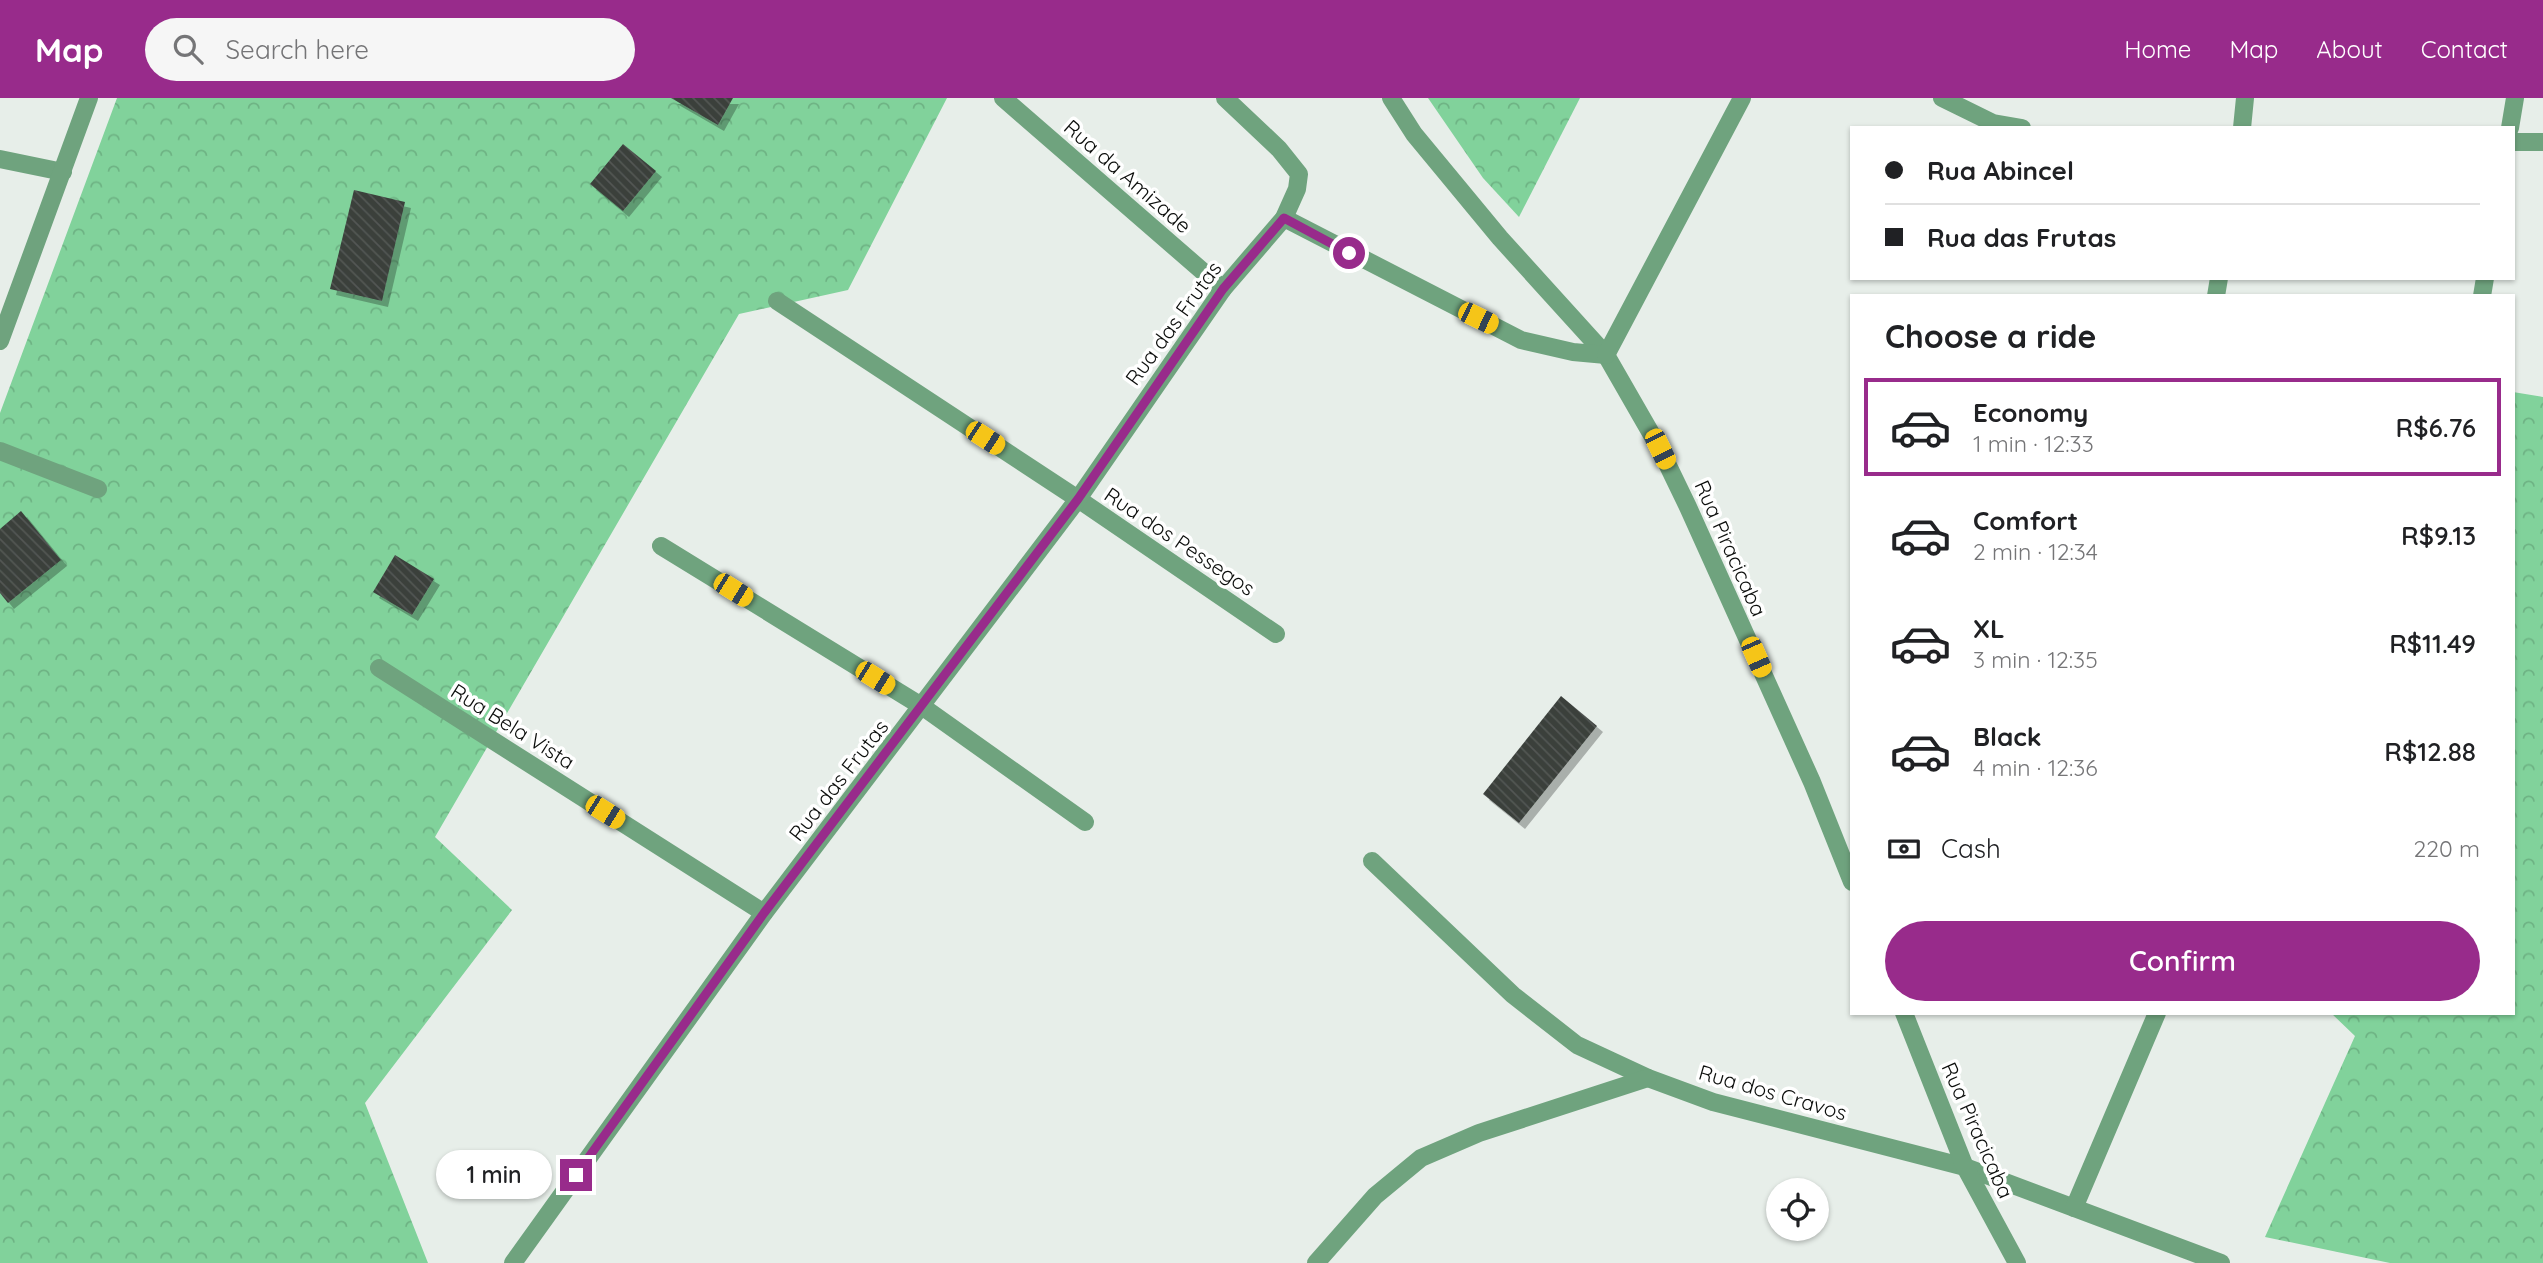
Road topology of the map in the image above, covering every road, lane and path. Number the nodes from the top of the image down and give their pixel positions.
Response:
1 (89, 98) edge
2 (1003, 98) edge
3 (1225, 98) edge
4 (1391, 98) edge
5 (1742, 98) edge
6 (1942, 98) edge
7 (2245, 98) edge
8 (2515, 98) edge
9 (2010, 126) edge
10 (2242, 126) edge
11 (2510, 126) edge
12 (2515, 142) edge
13 (2543, 142) edge
14 (0, 159) edge
15 (63, 172) junction
16 (1284, 218) junction
17 (1223, 289) junction
18 (777, 301) dead end
19 (0, 341) edge
20 (1606, 355) junction
21 (0, 452) edge
22 (99, 489) dead end
23 (1078, 499) junction
24 (661, 546) dead end
25 (1276, 634) dead end
26 (379, 668) dead end
27 (923, 707) junction
28 (1086, 822) dead end
29 (1372, 860) dead end
30 (1850, 877) edge
31 (764, 913) junction
32 (1905, 1015) edge
33 (2156, 1015) edge
34 (1648, 1078) junction
35 (1965, 1167) junction
36 (2074, 1208) junction
37 (513, 1263) edge
38 (1316, 1263) edge
39 (2017, 1263) edge
40 (2221, 1263) edge

1 - 15 street
2 - 17 street, Rua da Amizade
3 - 16 street, Rua das Frutas
4 - 20 street, Rua Piracicaba
5 - 20 street
6 - 9 street
7 - 10 street
8 - 11 street
12 - 13 street
14 - 15 street
15 - 19 street
16 - 17 street, Rua das Frutas
16 - 20 street
17 - 23 street, Rua das Frutas
18 - 23 street, Rua dos Pessegos
20 - 30 street, Rua Piracicaba
21 - 22 street
23 - 25 street, Rua dos Pessegos
23 - 27 street, Rua das Frutas
24 - 27 street
26 - 31 street, Rua Bela Vista
27 - 28 street
27 - 31 street, Rua das Frutas
29 - 34 street, Rua dos Cravos
31 - 37 street, Rua das Frutas
32 - 35 street, Rua Piracicaba
33 - 36 street
34 - 35 street, Rua dos Cravos
34 - 38 street
35 - 36 street, Rua dos Cravos
35 - 39 street, Rua Piracicaba
36 - 40 street, Rua dos Cravos

